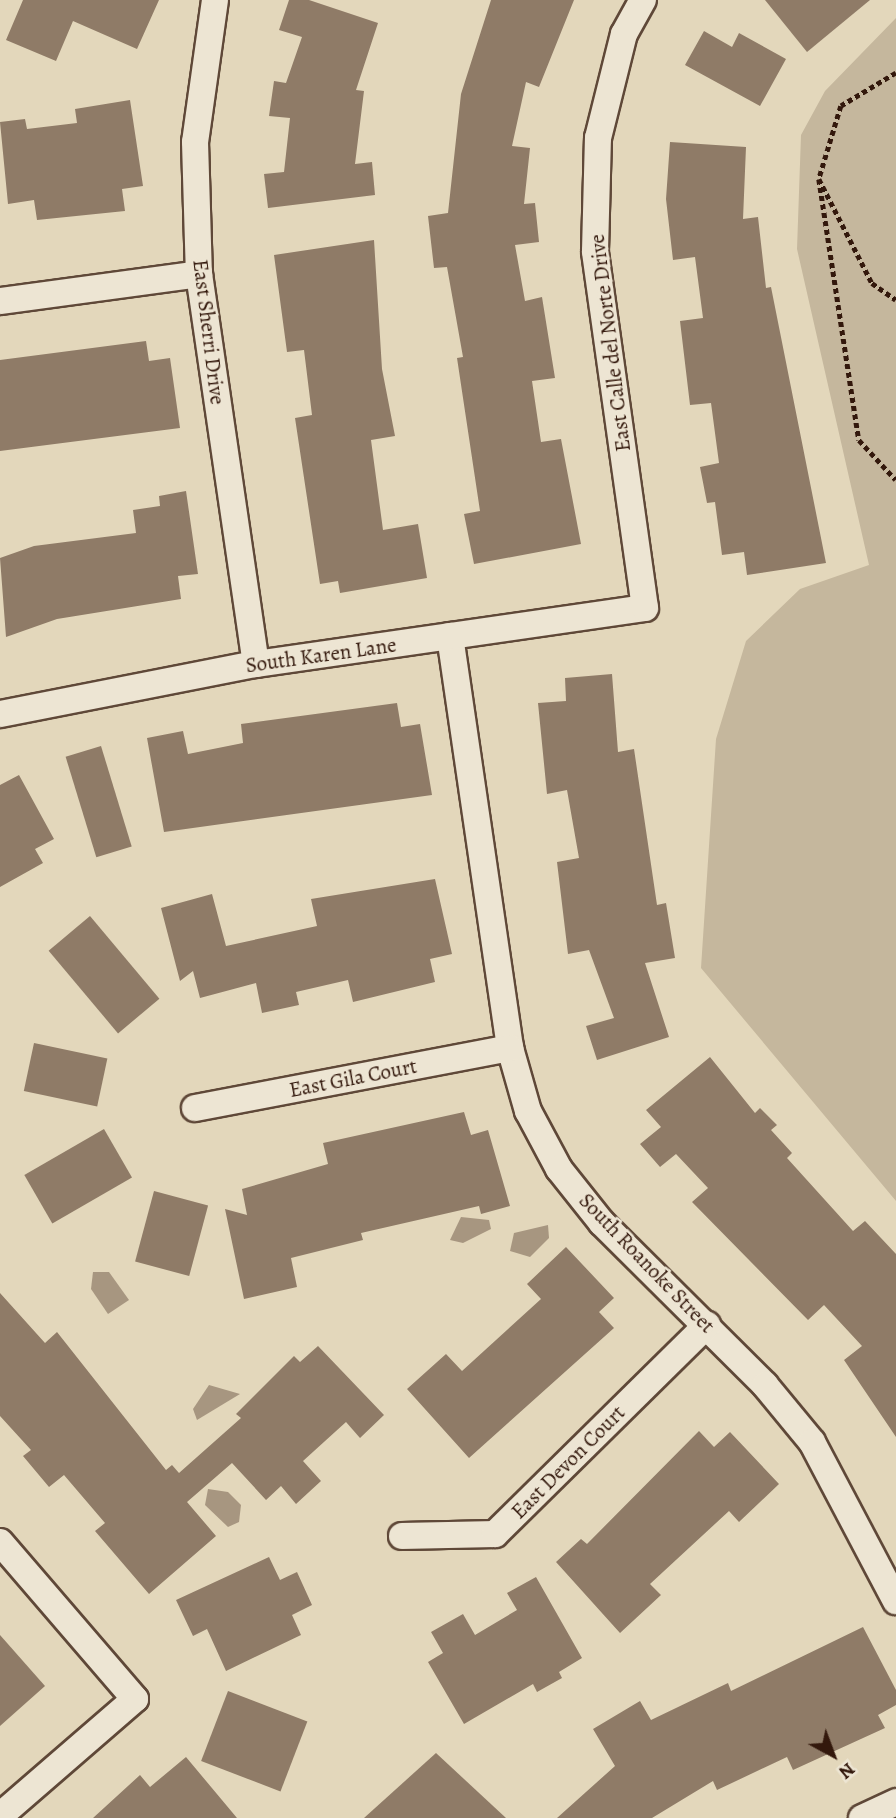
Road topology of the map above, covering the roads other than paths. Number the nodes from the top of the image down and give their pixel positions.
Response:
1 (215, 0) edge
2 (643, 0) edge
3 (199, 274) junction
4 (0, 300) edge
5 (645, 608) joint
6 (450, 636) junction
7 (256, 664) junction
8 (0, 714) edge
9 (510, 1048) junction
10 (195, 1108) dead end
11 (707, 1325) junction
12 (402, 1536) dead end
13 (0, 1542) edge
14 (896, 1601) edge
15 (896, 1802) edge
16 (0, 1816) edge
17 (862, 1818) edge

1 - 3 street, East Sherri Drive
2 - 5 street, East Calle del Norte Drive
3 - 4 street
3 - 7 street, East Sherri Drive
5 - 6 street, South Karen Lane
6 - 7 street, South Karen Lane
6 - 9 street, South Roanoke Street
7 - 8 street, South Karen Lane
9 - 10 street, East Gila Court
9 - 11 street, South Roanoke Street
11 - 12 street, East Devon Court
11 - 14 street, South Roanoke Street
13 - 16 street
15 - 17 street

